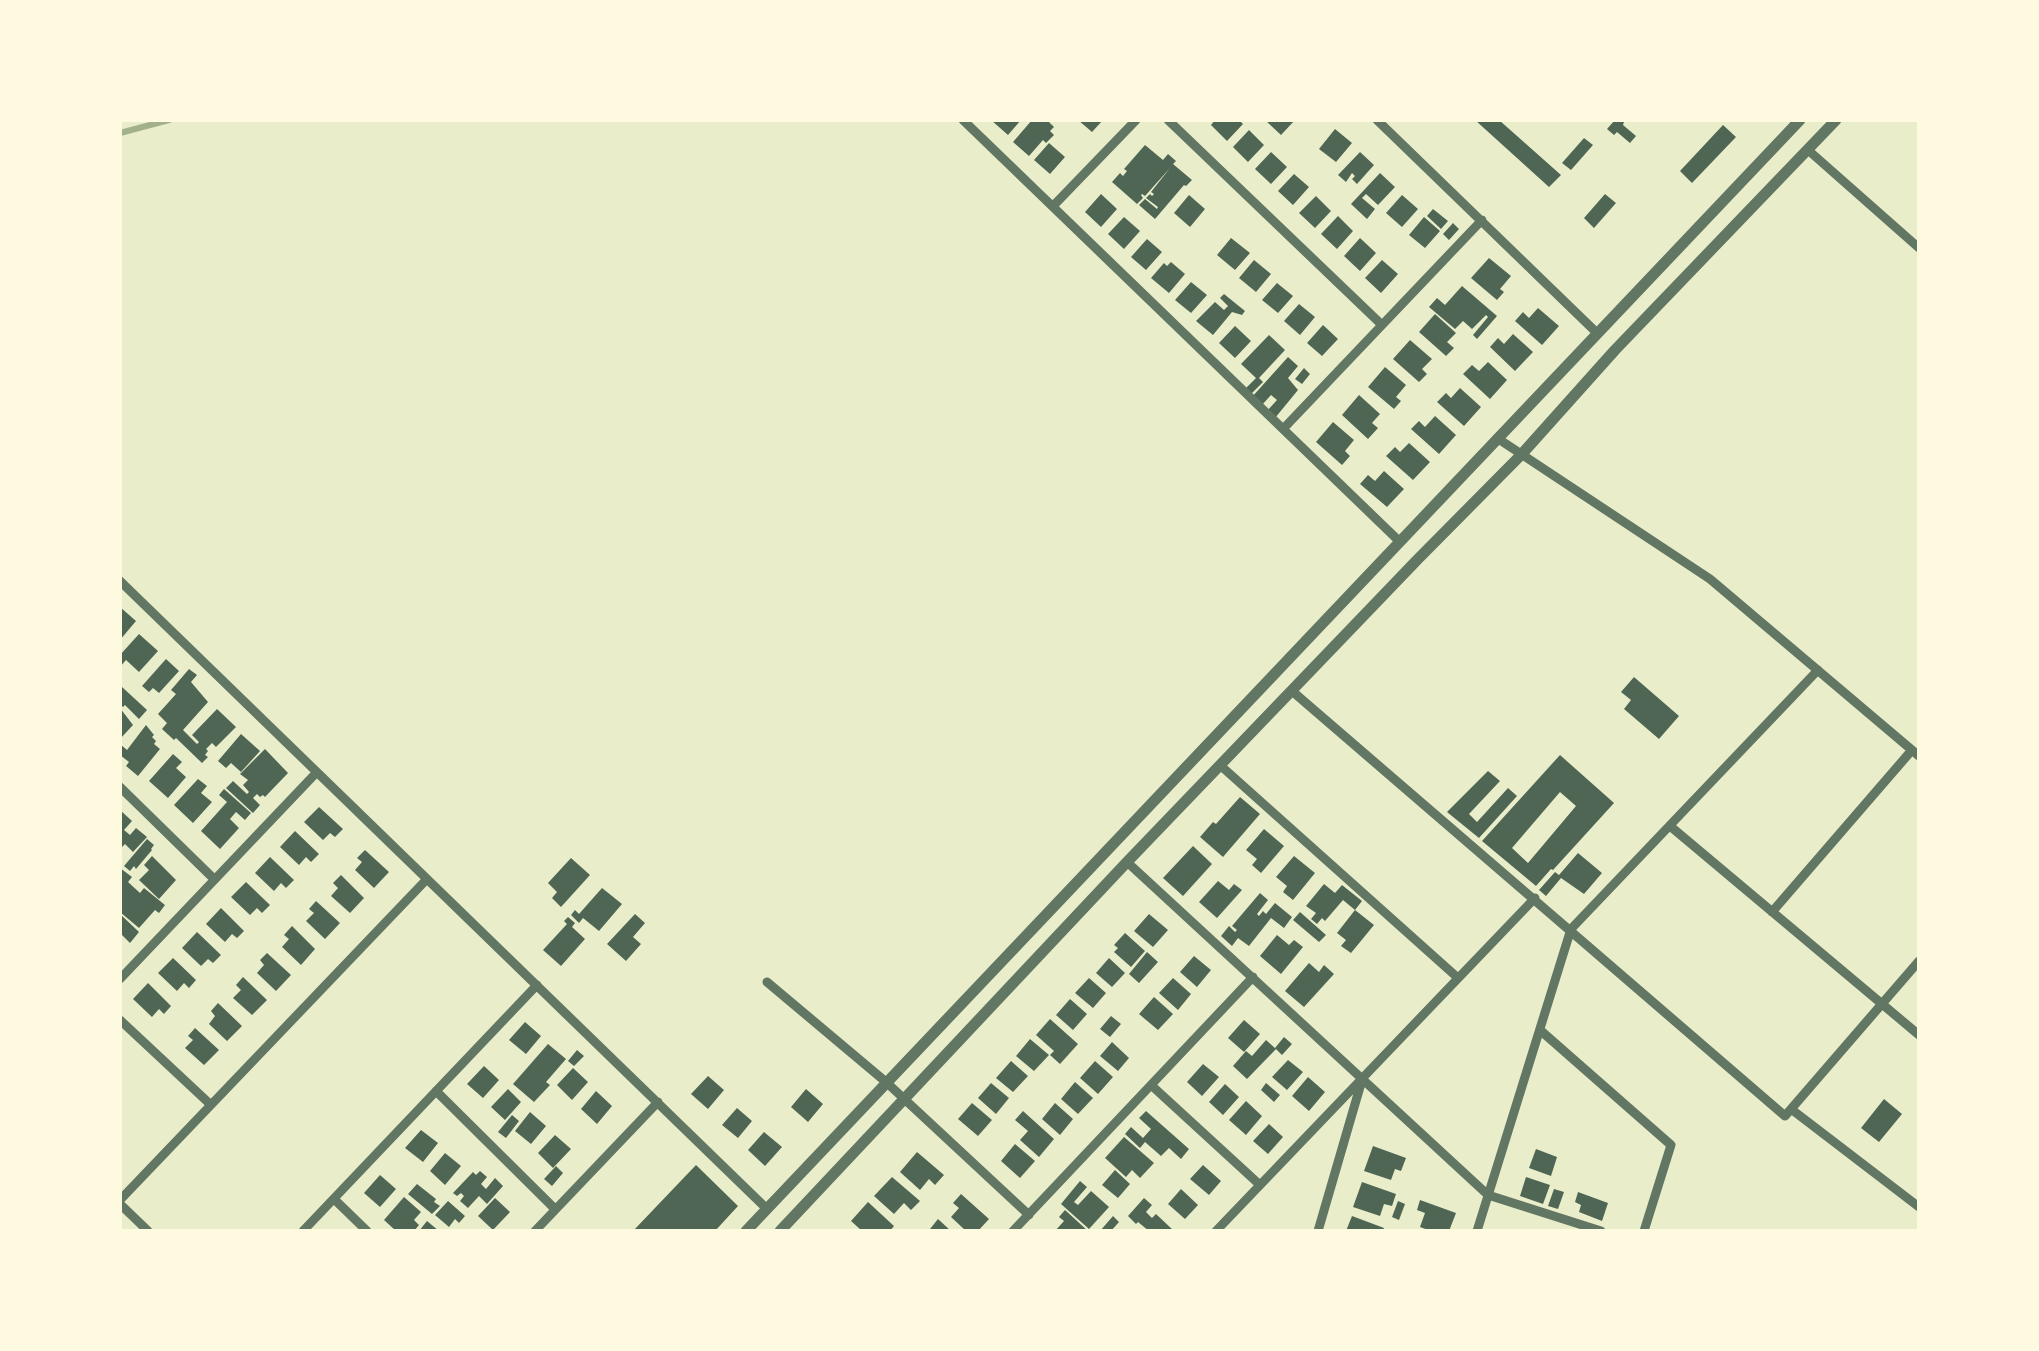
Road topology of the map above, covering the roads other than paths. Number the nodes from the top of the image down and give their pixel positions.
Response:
1 (963, 120) edge
2 (1136, 120) edge
3 (1168, 120) edge
4 (1378, 120) edge
5 (1800, 120) edge
6 (1836, 120) edge
7 (1808, 150) junction
8 (1053, 206) junction
9 (1482, 220) junction
10 (1919, 248) edge
11 (1382, 325) junction
12 (1597, 333) junction
13 (1284, 428) junction
14 (1497, 438) junction
15 (1521, 455) junction
16 (1399, 541) junction
17 (120, 581) edge
18 (1818, 670) junction
19 (1292, 691) junction
20 (1916, 753) edge
21 (1221, 766) junction
22 (316, 772) junction
23 (120, 787) edge
24 (1670, 826) junction
25 (1127, 862) junction
26 (427, 879) junction
27 (214, 880) junction
28 (1534, 898) junction
29 (1772, 912) junction
30 (1571, 929) junction
31 (1919, 961) edge
32 (1253, 977) junction
33 (120, 978) edge
34 (1458, 978) junction
35 (767, 982) dead end
36 (537, 985) junction
37 (1884, 1005) junction
38 (120, 1020) edge
39 (1540, 1030) junction
40 (1919, 1035) edge
41 (1362, 1078) junction
42 (886, 1082) junction
43 (1151, 1086) junction
44 (436, 1091) junction
45 (905, 1100) junction
46 (658, 1102) junction
47 (211, 1106) junction
48 (1791, 1109) junction
49 (1260, 1185) junction
50 (1488, 1195) junction
51 (334, 1198) junction
52 (120, 1202) edge
53 (1919, 1207) edge
54 (767, 1209) junction
55 (555, 1210) junction
56 (1028, 1215) junction
57 (148, 1231) edge
58 (303, 1231) edge
59 (367, 1231) edge
60 (535, 1231) edge
61 (746, 1231) edge
62 (780, 1231) edge
63 (1013, 1231) edge
64 (1216, 1231) edge
65 (1318, 1231) edge
66 (1477, 1231) edge
67 (1600, 1231) edge
68 (1644, 1231) edge

1 - 8 street
2 - 8 street
3 - 11 street
4 - 9 street
5 - 12 street
6 - 7 street
7 - 10 street
7 - 15 street
8 - 13 street
9 - 11 street
9 - 12 street
11 - 13 street
12 - 14 street
13 - 16 street
14 - 15 street
14 - 16 street
15 - 18 street
15 - 19 street
16 - 42 street
17 - 22 street
18 - 20 street
18 - 24 street
19 - 21 street
19 - 28 street
20 - 29 street
21 - 25 street
21 - 34 street
22 - 26 street
22 - 27 street
23 - 27 street
24 - 29 street
24 - 30 street
25 - 32 street
25 - 45 street
26 - 36 street
26 - 47 street
27 - 33 street
28 - 30 street
28 - 34 street
29 - 37 street
30 - 39 street
30 - 48 street
31 - 37 street
32 - 41 street
32 - 43 street
34 - 41 street
35 - 42 street
36 - 44 street
36 - 46 street
37 - 40 street
37 - 48 street
38 - 47 street
39 - 50 street
39 - 68 street
41 - 49 street
41 - 50 street
41 - 65 street
42 - 45 street
42 - 54 street
43 - 49 street
43 - 56 street
44 - 51 street
44 - 55 street
45 - 56 street
45 - 62 street
46 - 54 street
46 - 55 street
47 - 52 street
48 - 53 street
49 - 64 street
50 - 66 street
50 - 67 street
51 - 58 street
51 - 59 street
52 - 57 street
54 - 61 street
55 - 60 street
56 - 63 street

